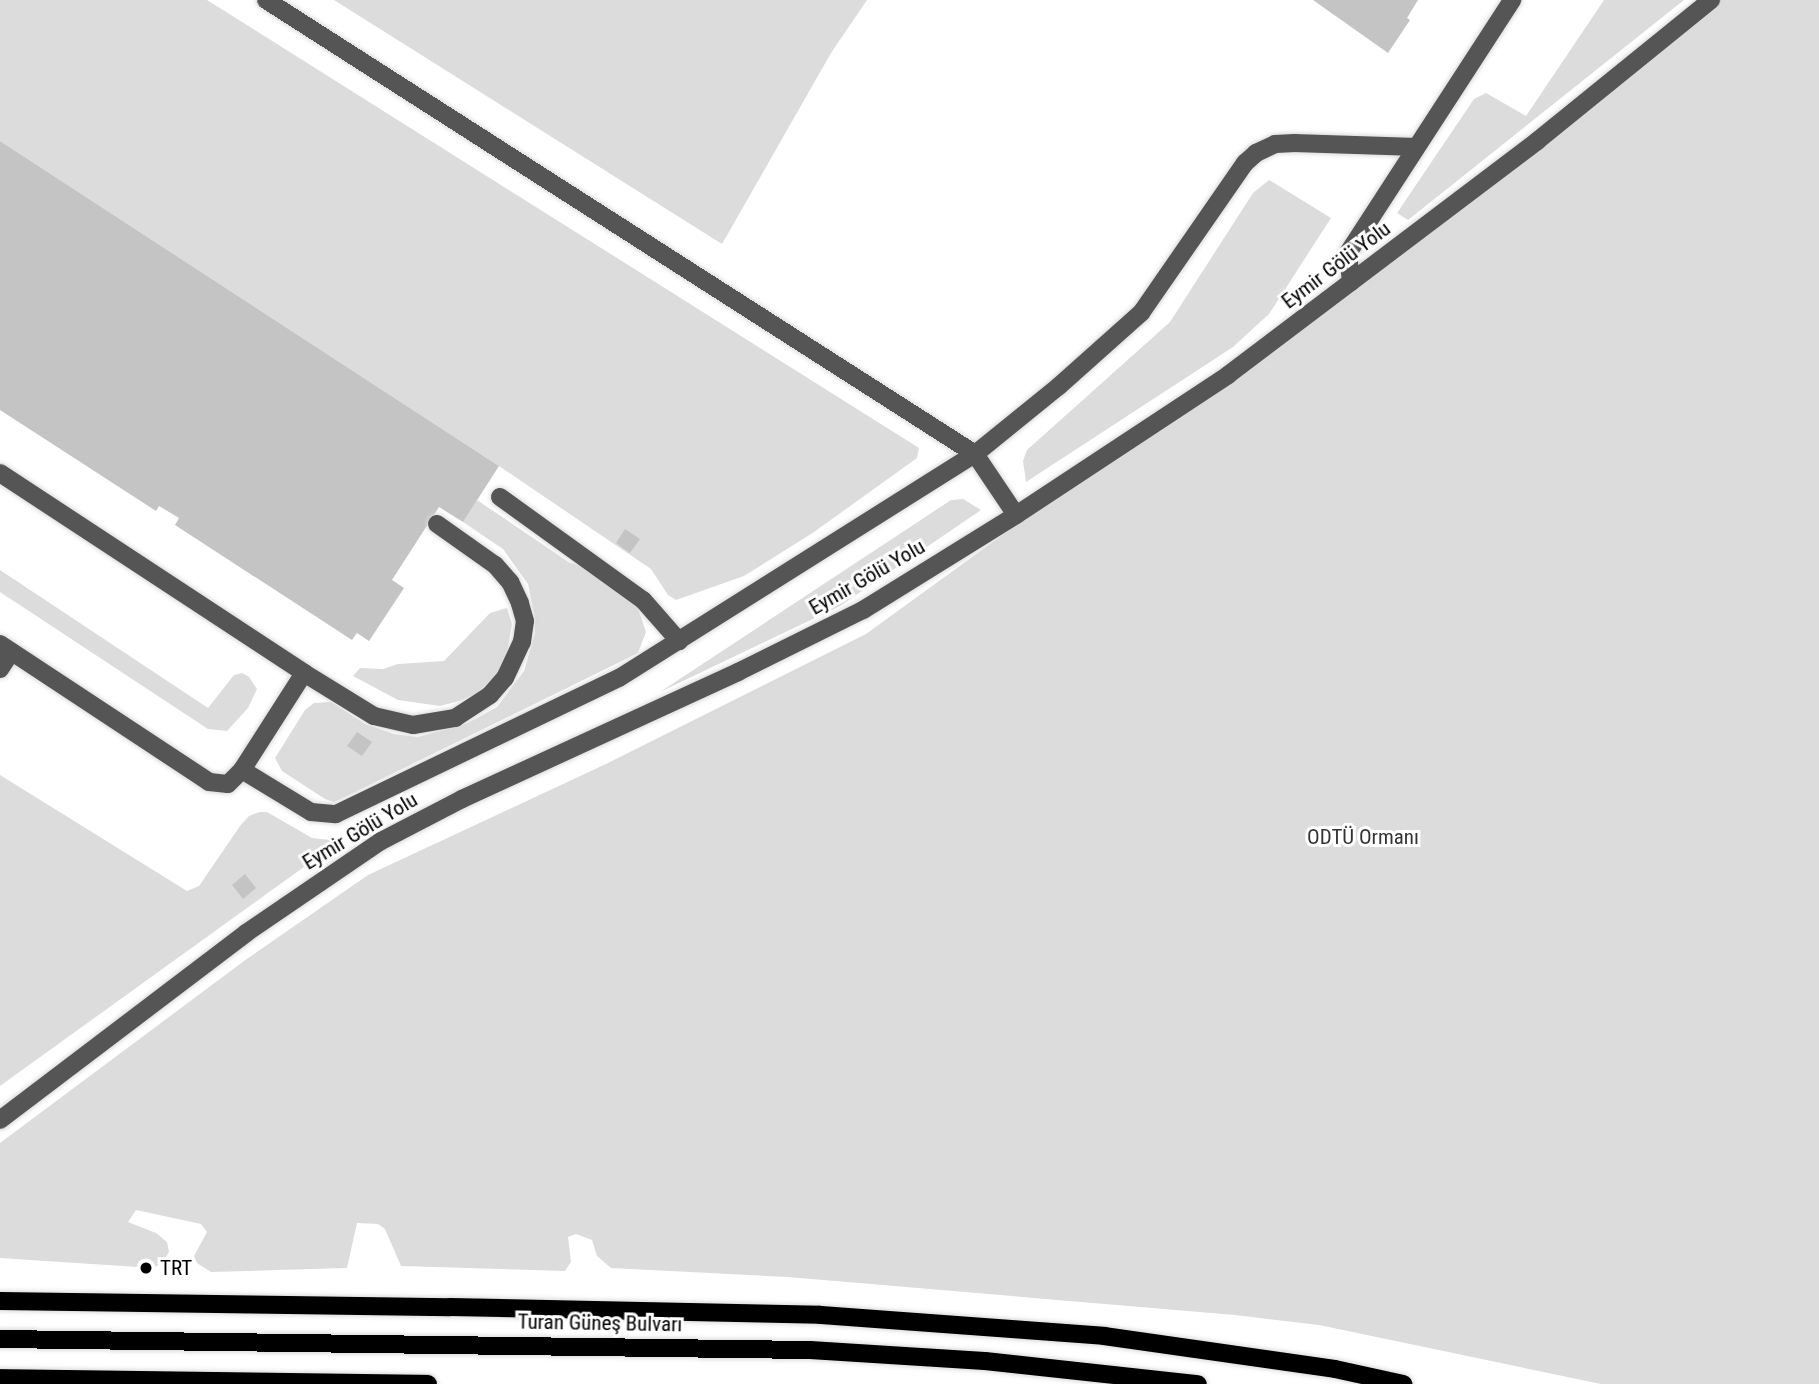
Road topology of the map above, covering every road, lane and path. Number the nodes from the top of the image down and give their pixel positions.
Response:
1 (266, 0) edge
2 (1512, 0) edge
3 (1711, 0) edge
4 (1416, 147) junction
5 (1351, 282) junction
6 (975, 454) junction
7 (0, 472) edge
8 (500, 497) dead end
9 (1016, 515) junction
10 (437, 524) dead end
11 (678, 640) junction
12 (6, 648) edge
13 (0, 669) edge
14 (304, 673) junction
15 (242, 770) junction
16 (0, 1120) edge
17 (0, 1301) edge
18 (0, 1339) edge
19 (0, 1378) edge
20 (428, 1384) edge
21 (1198, 1384) edge
22 (1403, 1384) edge

1 - 6 street
2 - 4 street
3 - 5 street, Eymir Gölü Yolu
4 - 5 street
4 - 6 street
5 - 9 street, Eymir Gölü Yolu
6 - 9 street
6 - 11 street
7 - 14 street
8 - 11 street
9 - 16 street, Eymir Gölü Yolu
10 - 14 street
11 - 15 street
12 - 13 street
12 - 15 street
14 - 15 street
17 - 22 main road
18 - 21 main road, Turan Güneş Bulvarı
19 - 20 main road

